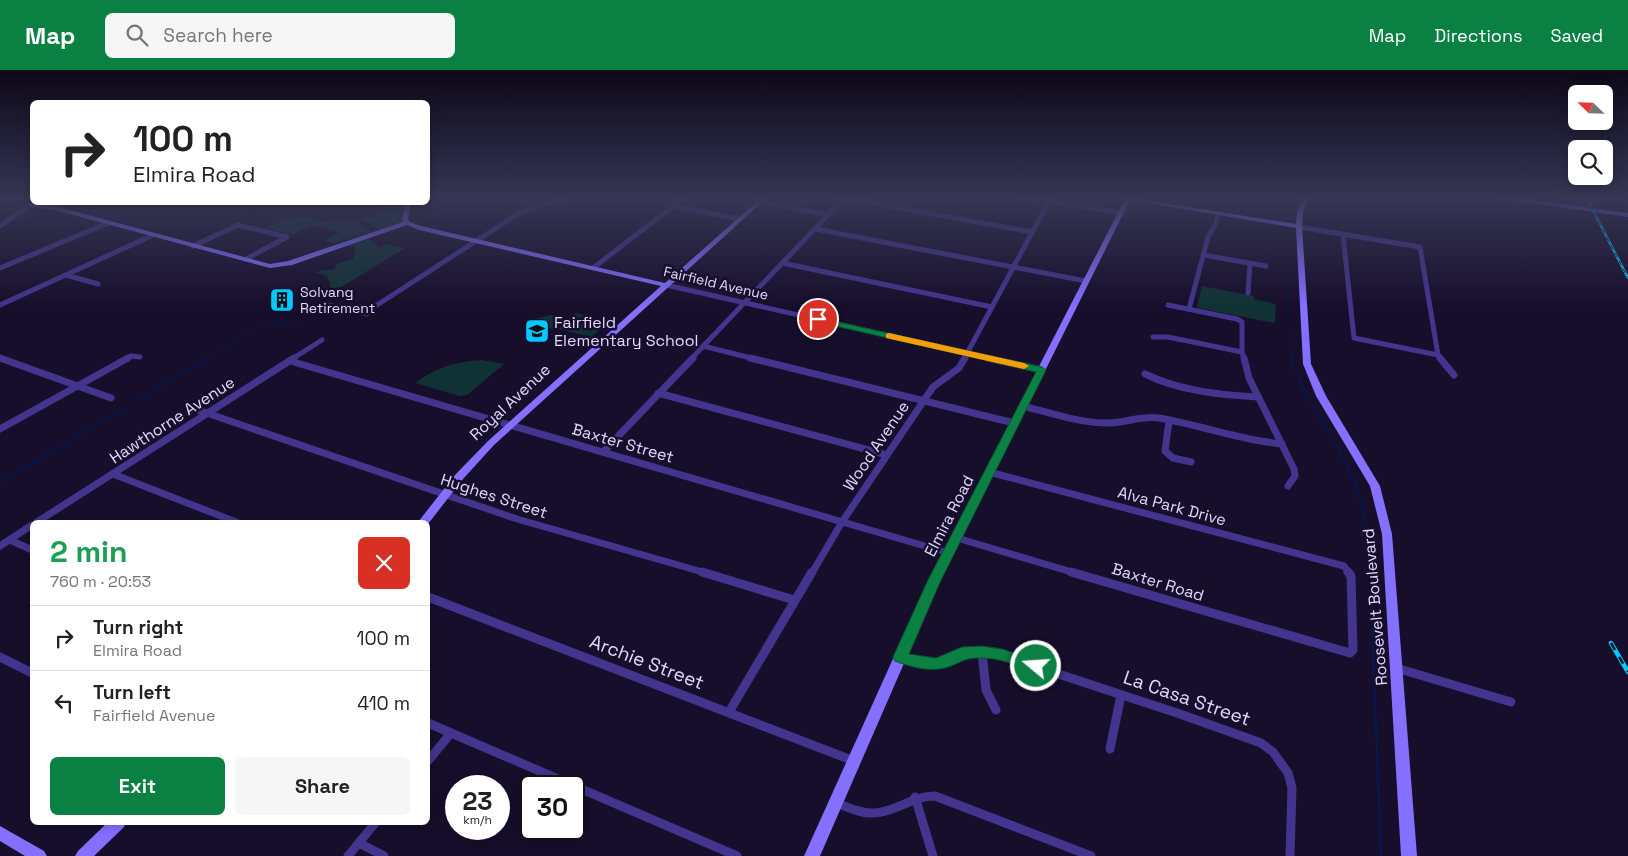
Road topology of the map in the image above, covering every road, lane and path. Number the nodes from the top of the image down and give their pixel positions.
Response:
1 (82, 234) edge
2 (149, 234) edge
3 (219, 234) edge
4 (275, 234) edge
5 (375, 234) edge
6 (444, 234) edge
7 (487, 234) edge
8 (637, 234) edge
9 (724, 234) edge
10 (811, 234) edge
11 (840, 234) edge
12 (1031, 234) edge
13 (1110, 234) edge
14 (1210, 234) edge
15 (1299, 234) edge
16 (1336, 234) edge
17 (154, 235) junction
18 (1343, 235) junction
19 (476, 241) junction
20 (193, 246) junction
21 (1204, 255) junction
22 (246, 260) junction
23 (782, 264) junction
24 (1250, 264) junction
25 (1266, 266) dead end
26 (1014, 267) junction
27 (0, 268) edge
28 (593, 268) junction
29 (66, 275) junction
30 (1086, 281) junction
31 (98, 284) dead end
32 (666, 285) junction
33 (1248, 294) dead end
34 (744, 302) junction
35 (324, 304) dead end
36 (0, 305) edge
37 (1168, 305) dead end
38 (992, 307) junction
39 (1190, 309) junction
40 (1153, 337) dead end
41 (322, 340) dead end
42 (703, 346) junction
43 (1242, 352) junction
44 (967, 353) junction
45 (1438, 355) junction
46 (140, 357) dead end
47 (0, 358) edge
48 (290, 360) junction
49 (1042, 370) junction
50 (1145, 374) dead end
51 (1454, 375) dead end
52 (77, 386) junction
53 (658, 394) junction
54 (1258, 397) junction
55 (111, 398) dead end
56 (924, 400) junction
57 (1023, 406) junction
58 (189, 407) dead end
59 (207, 413) junction
60 (1169, 421) junction
61 (1014, 423) junction
62 (510, 425) junction
63 (0, 429) edge
64 (1282, 444) junction
65 (603, 452) junction
66 (887, 455) junction
67 (1190, 462) dead end
68 (990, 472) junction
69 (113, 474) junction
70 (1288, 486) dead end
71 (445, 494) junction
72 (40, 520) edge
73 (231, 520) edge
74 (425, 520) edge
75 (842, 522) junction
76 (30, 526) edge
77 (957, 538) junction
78 (10, 540) junction
79 (0, 546) edge
80 (30, 549) edge
81 (949, 553) junction
82 (430, 598) edge
83 (794, 600) junction
84 (982, 652) junction
85 (1350, 653) joint
86 (0, 657) edge
87 (900, 657) junction
88 (1396, 668) junction
89 (30, 673) edge
90 (1121, 695) junction
91 (1511, 702) dead end
92 (996, 710) dead end
93 (729, 712) junction
94 (430, 724) edge
95 (451, 733) junction
96 (1110, 749) dead end
97 (430, 759) edge
98 (854, 761) junction
99 (915, 797) junction
100 (836, 802) junction
101 (116, 825) edge
102 (374, 825) edge
103 (0, 833) edge
104 (359, 843) junction
105 (39, 856) edge
106 (83, 856) edge
107 (348, 856) edge
108 (384, 856) edge
109 (737, 856) edge
110 (812, 856) edge
111 (932, 856) edge
112 (1091, 856) edge
113 (1290, 856) edge
114 (1409, 856) edge

1 - 27 street
2 - 17 street
3 - 20 street
4 - 22 street
5 - 22 street
6 - 19 street, Fairfield Avenue
7 - 19 street
8 - 28 street
9 - 32 street, Royal Avenue
10 - 23 street
11 - 26 street
12 - 26 street, Wood Avenue
13 - 30 street, Elmira Road
14 - 21 street
15 - 88 street, Roosevelt Boulevard
16 - 18 street
17 - 20 street
17 - 29 street
18 - 45 street
18 - 45 street
19 - 28 street, Fairfield Avenue
19 - 35 street
20 - 22 street
21 - 24 street
21 - 39 street
23 - 34 street
23 - 38 street
24 - 25 street
24 - 33 street
26 - 30 street
26 - 38 street, Wood Avenue
28 - 32 street, Fairfield Avenue
29 - 31 street
29 - 36 street
30 - 49 street, Elmira Road
32 - 34 street, Fairfield Avenue
32 - 62 street, Royal Avenue
34 - 42 street
34 - 44 street, Fairfield Avenue
37 - 39 street
38 - 44 street, Wood Avenue
39 - 43 street
40 - 43 street
41 - 48 street, Hawthorne Avenue
42 - 53 street
42 - 56 street
43 - 54 street
44 - 49 street, Fairfield Avenue
44 - 56 street, Wood Avenue
45 - 51 street
46 - 52 street
47 - 52 street
48 - 59 street, Hawthorne Avenue
48 - 62 street, Baxter Street
49 - 57 street, Elmira Road
50 - 54 street
52 - 55 street
52 - 63 street
53 - 65 street
53 - 66 street
54 - 64 street
56 - 61 street
56 - 66 street, Wood Avenue
57 - 60 street
57 - 61 street, Elmira Road
58 - 59 street, Hughes Street
59 - 69 street, Hawthorne Avenue
59 - 71 street, Hughes Street
60 - 64 street
60 - 67 street
61 - 68 street, Elmira Road
62 - 65 street, Baxter Street
62 - 71 street, Royal Avenue
64 - 70 street
65 - 75 street, Baxter Street
66 - 75 street, Wood Avenue
68 - 77 street, Elmira Road
68 - 85 street, Alva Park Drive
69 - 72 street, Hawthorne Avenue
69 - 73 street
71 - 74 street, Royal Avenue
71 - 83 street, Hughes Street
75 - 81 street, Baxter Street
75 - 83 street, Wood Avenue
76 - 78 street
77 - 81 street, Elmira Road
77 - 85 street, Baxter Road
78 - 79 street
78 - 80 street
81 - 87 street, Elmira Road
82 - 93 street, Archie Street
83 - 93 street, Wood Avenue
84 - 87 street, La Casa Street
84 - 90 street, La Casa Street
84 - 92 street
86 - 89 street
87 - 98 street, Elmira Road
88 - 91 street
88 - 114 street, Roosevelt Boulevard
90 - 96 street
90 - 113 street, La Casa Street
93 - 98 street, Archie Street
94 - 95 street
95 - 97 street
95 - 109 street
98 - 100 street, Elmira Road
99 - 100 street
99 - 111 street
99 - 112 street
100 - 110 street, Elmira Road
101 - 106 street
102 - 104 street
103 - 105 street
104 - 107 street
104 - 108 street

